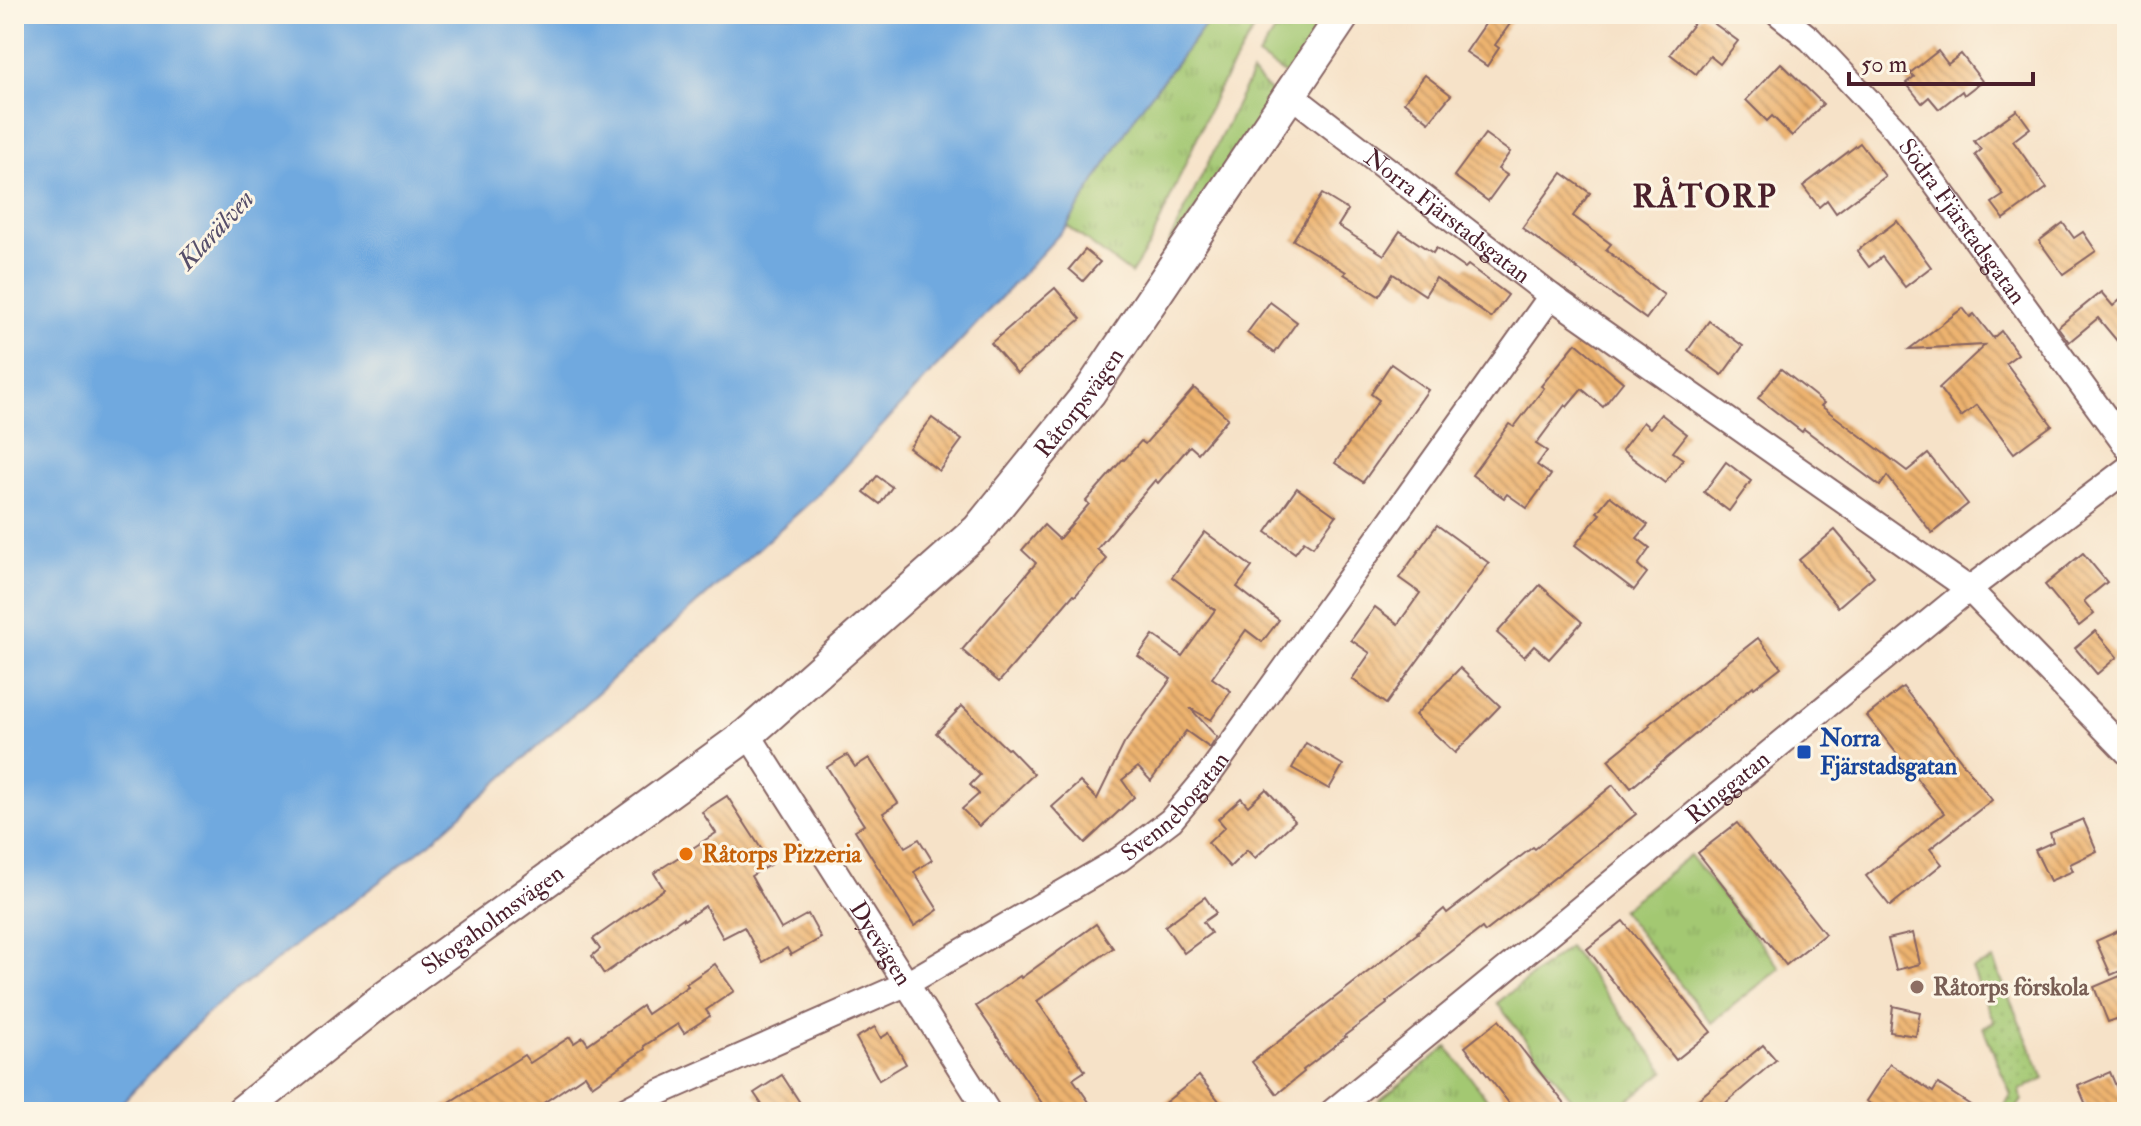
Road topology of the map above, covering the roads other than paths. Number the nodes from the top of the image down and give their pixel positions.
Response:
1 (1344, 14) edge
2 (1779, 14) edge
3 (1291, 95) junction
4 (1551, 296) junction
5 (2127, 447) edge
6 (2127, 469) edge
7 (1969, 589) junction
8 (748, 734) junction
9 (2127, 752) edge
10 (908, 983) junction
11 (242, 1112) edge
12 (622, 1112) edge
13 (988, 1112) edge
14 (1332, 1112) edge

1 - 3 street, Råtorpsvägen
2 - 5 street, Södra Fjärstadsgatan
3 - 4 street, Norra Fjärstadsgatan
3 - 8 street, Råtorpsvägen
4 - 7 street, Norra Fjärstadsgatan
4 - 10 street, Svennebogatan
6 - 7 street, Ringgatan
7 - 9 street, Norra Fjärstadsgatan
7 - 14 street, Ringgatan
8 - 10 street, Dyevägen
8 - 11 street, Skogaholmsvägen
10 - 12 street, Svennebogatan
10 - 13 street, Dyevägen

